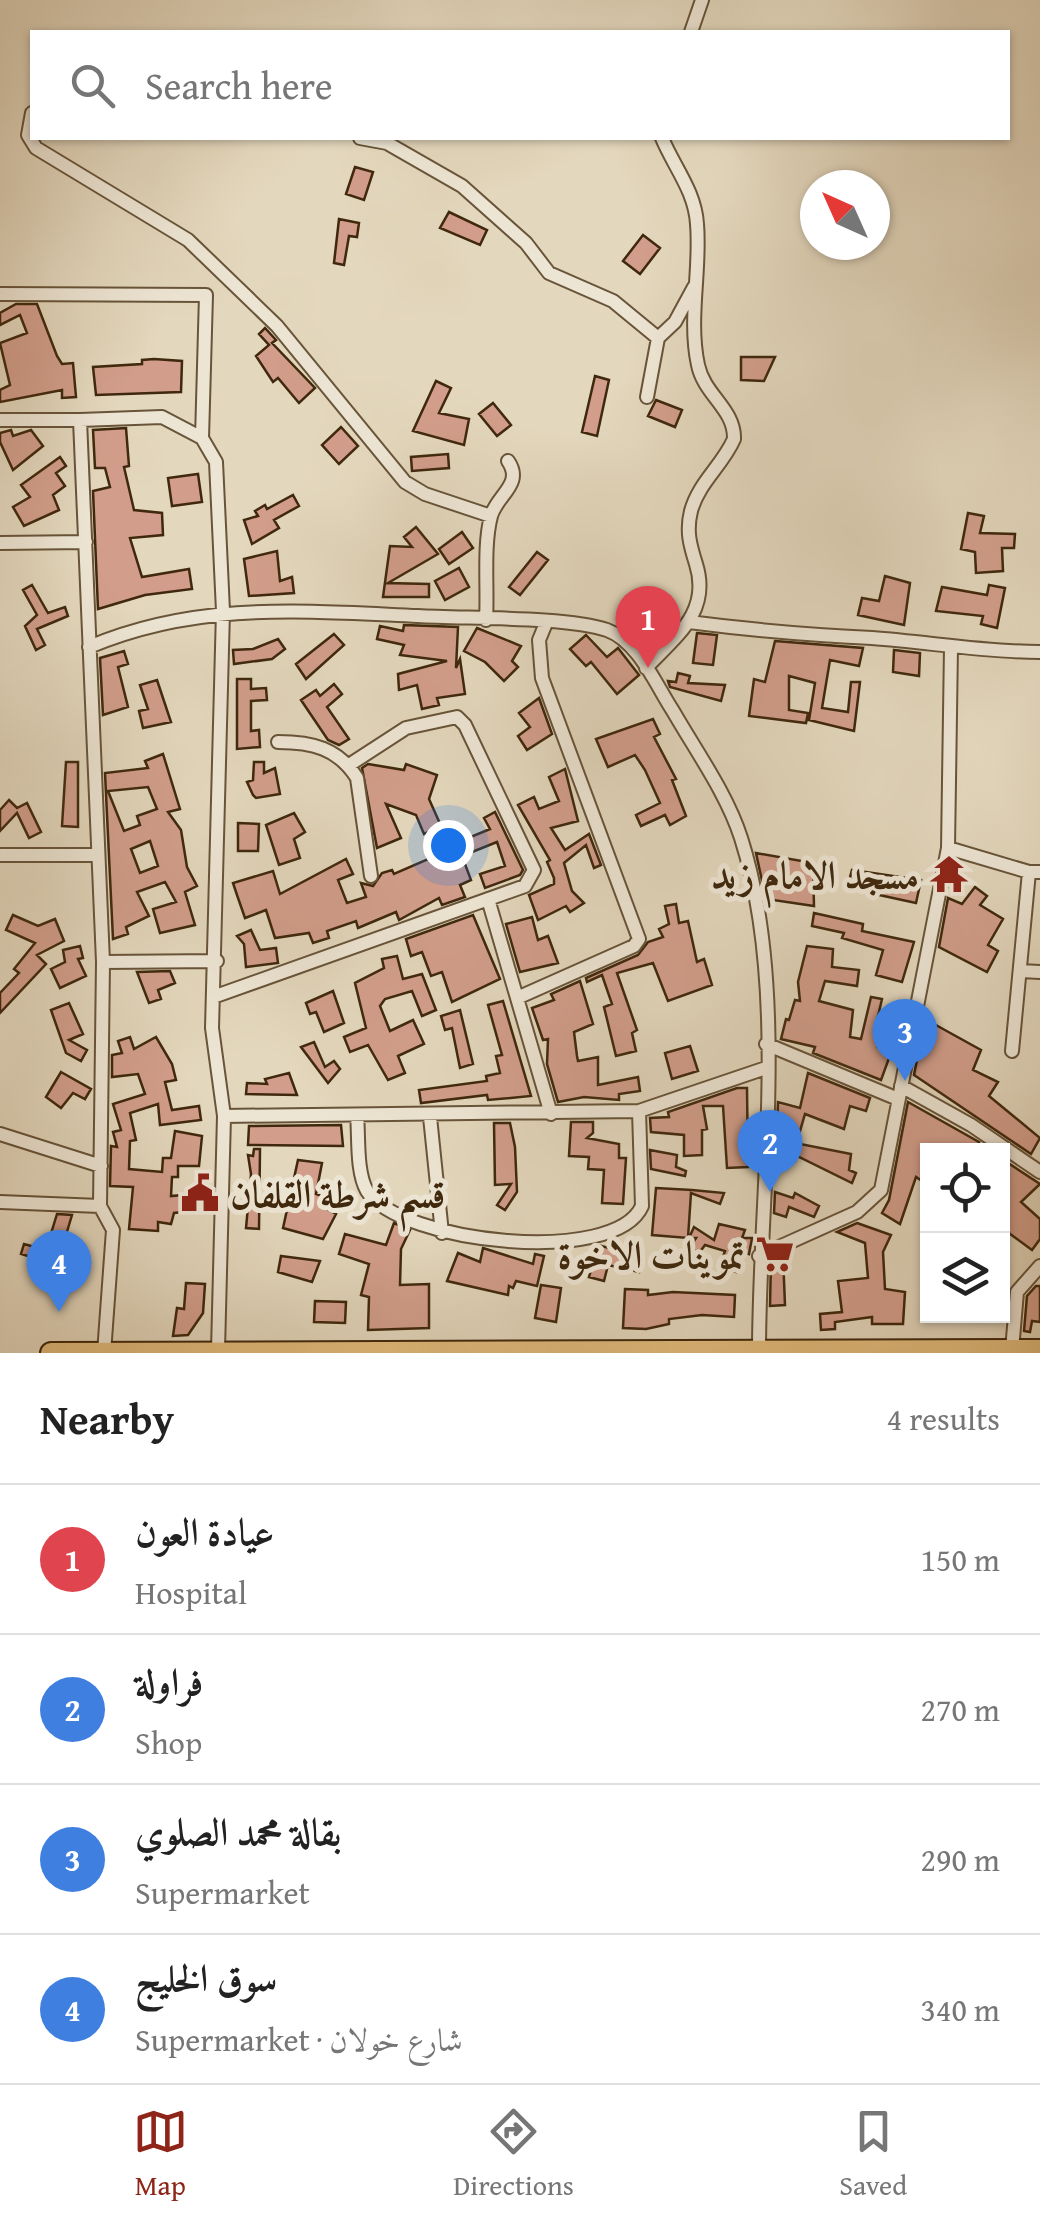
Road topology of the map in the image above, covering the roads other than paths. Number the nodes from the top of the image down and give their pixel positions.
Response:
1 (702, 0) edge
2 (692, 30) edge
3 (31, 140) edge
4 (371, 140) edge
5 (663, 140) edge
6 (696, 280) junction
7 (0, 294) edge
8 (658, 338) junction
9 (647, 397) dead end
10 (0, 420) edge
11 (80, 420) junction
12 (202, 438) junction
13 (508, 461) dead end
14 (491, 516) junction
15 (86, 542) junction
16 (0, 543) edge
17 (223, 611) junction
18 (486, 620) junction
19 (689, 622) junction
20 (546, 623) junction
21 (89, 647) junction
22 (950, 647) junction
23 (1040, 652) edge
24 (646, 668) junction
25 (278, 742) dead end
26 (349, 765) junction
27 (948, 848) junction
28 (0, 855) edge
29 (96, 855) junction
30 (1035, 872) edge
31 (370, 876) dead end
32 (488, 899) junction
33 (217, 961) junction
34 (103, 962) junction
35 (1021, 971) junction
36 (1040, 972) edge
37 (213, 997) junction
38 (517, 998) junction
39 (766, 1044) junction
40 (1012, 1051) dead end
41 (766, 1068) junction
42 (900, 1092) junction
43 (640, 1112) junction
44 (551, 1114) junction
45 (357, 1115) junction
46 (224, 1116) junction
47 (430, 1117) junction
48 (0, 1134) edge
49 (101, 1166) junction
50 (1040, 1172) edge
51 (0, 1202) edge
52 (100, 1206) junction
53 (442, 1233) junction
54 (759, 1256) junction
55 (1040, 1266) edge
56 (218, 1350) junction
57 (1012, 1350) junction
58 (1040, 1350) edge
59 (759, 1351) edge
60 (104, 1352) edge
61 (51, 1353) edge

1 - 2 street
3 - 14 street
4 - 8 street
5 - 6 street
6 - 8 street
6 - 19 street
7 - 12 street
8 - 9 street
10 - 11 street
11 - 12 street
11 - 15 street
12 - 17 street
13 - 14 street
14 - 18 street
15 - 16 street
15 - 21 street
17 - 18 street
17 - 21 street
17 - 33 street
18 - 20 street
19 - 22 street
19 - 24 street
20 - 24 street
20 - 38 street
21 - 29 street
22 - 23 street
22 - 27 street
24 - 39 street
25 - 26 street
26 - 31 street
26 - 32 street
27 - 30 street
27 - 42 street
28 - 29 street
29 - 34 street
30 - 35 street
32 - 37 street
32 - 38 street
33 - 34 street
33 - 37 street
34 - 49 street
35 - 36 street
35 - 40 street
37 - 46 street
38 - 44 street
39 - 41 street
39 - 42 street
41 - 43 street
41 - 54 street
42 - 50 street
42 - 54 street
43 - 44 street
43 - 53 street
44 - 47 street
45 - 46 street
45 - 47 street
45 - 53 street
46 - 56 street
47 - 53 street
48 - 49 street
49 - 52 street
51 - 52 street
52 - 60 street
54 - 59 street
55 - 57 street
56 - 59 main road
56 - 60 main road
57 - 58 main road
57 - 59 main road
60 - 61 main road

